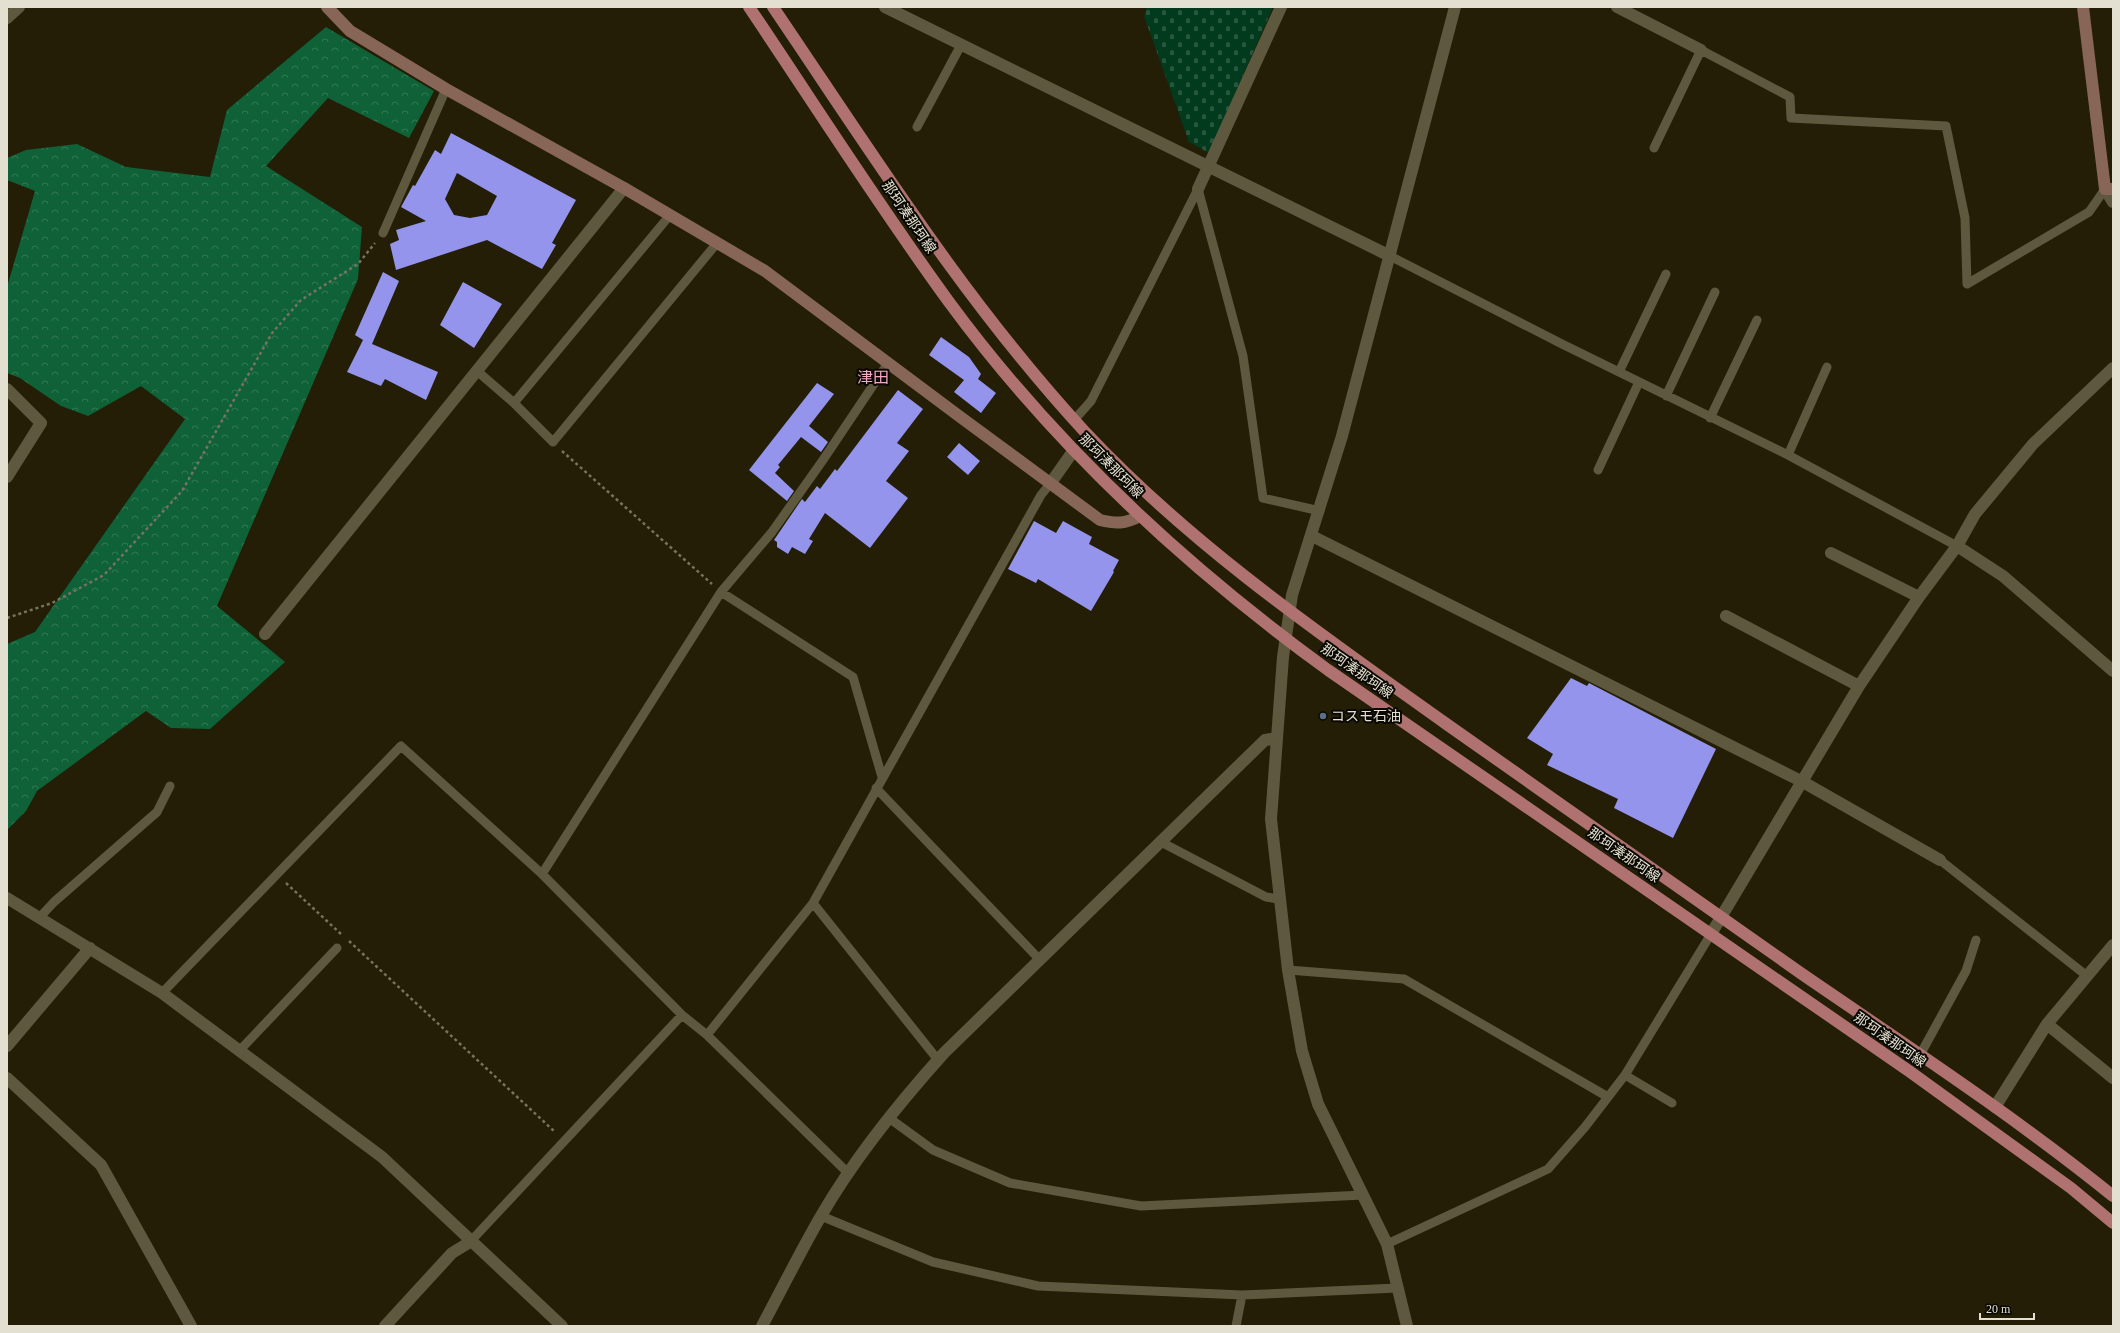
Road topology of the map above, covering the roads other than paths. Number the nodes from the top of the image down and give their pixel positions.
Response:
1 (19, 7) edge
2 (327, 7) edge
3 (749, 7) edge
4 (774, 7) edge
5 (885, 7) edge
6 (1281, 7) edge
7 (1455, 7) edge
8 (1617, 7) edge
9 (2083, 7) edge
10 (7, 18) edge
11 (961, 45) junction
12 (1701, 50) junction
13 (446, 88) junction
14 (917, 127) dead end
15 (1654, 148) dead end
16 (1210, 166) junction
17 (624, 188) junction
18 (1198, 189) junction
19 (2109, 189) edge
20 (2113, 202) edge
21 (670, 215) junction
22 (383, 233) road end
23 (717, 243) junction
24 (1388, 256) junction
25 (1666, 274) dead end
26 (1715, 292) dead end
27 (1757, 320) dead end
28 (888, 363) junction
29 (1827, 367) dead end
30 (2113, 368) edge
31 (477, 370) junction
32 (1619, 372) junction
33 (1639, 382) junction
34 (7, 389) edge
35 (1666, 396) junction
36 (514, 403) junction
37 (1710, 418) junction
38 (1075, 419) junction
39 (1074, 450) junction
40 (1788, 456) junction
41 (1598, 470) dead end
42 (7, 477) edge
43 (1050, 484) junction
44 (1320, 511) junction
45 (1140, 516) junction
46 (1312, 536) junction
47 (1957, 546) junction
48 (1831, 553) dead end
49 (721, 592) junction
50 (1920, 597) junction
51 (1289, 611) junction
52 (1726, 616) dead end
53 (265, 634) dead end
54 (1285, 638) junction
55 (2113, 671) edge
56 (1860, 686) junction
57 (1277, 738) junction
58 (882, 777) junction
59 (1803, 782) junction
60 (170, 786) dead end
61 (876, 788) junction
62 (1161, 842) junction
63 (1940, 860) joint
64 (542, 874) junction
65 (7, 898) edge
66 (1279, 899) junction
67 (813, 903) junction
68 (40, 917) junction
69 (1722, 918) junction
70 (1711, 934) junction
71 (1976, 940) dead end
72 (2113, 945) edge
73 (90, 948) junction
74 (337, 948) dead end
75 (1040, 960) junction
76 (1288, 970) junction
77 (2087, 976) junction
78 (162, 993) junction
79 (682, 1015) junction
80 (2047, 1024) junction
81 (707, 1035) junction
82 (7, 1046) edge
83 (240, 1050) junction
84 (1920, 1055) junction
85 (938, 1060) junction
86 (1626, 1075) junction
87 (7, 1078) edge
88 (2113, 1078) edge
89 (1608, 1097) junction
90 (1672, 1103) dead end
91 (1995, 1108) junction
92 (889, 1118) junction
93 (848, 1173) junction
94 (1363, 1195) junction
95 (2113, 1196) edge
96 (821, 1216) junction
97 (2113, 1223) edge
98 (470, 1242) junction
99 (1387, 1244) junction
100 (1397, 1288) junction
101 (1242, 1295) junction
102 (191, 1326) edge
103 (385, 1326) edge
104 (562, 1326) edge
105 (762, 1326) edge
106 (1236, 1326) edge
107 (1407, 1326) edge

1 - 10 street
2 - 13 street
3 - 39 main road, 那珂湊那珂線
4 - 38 main road, 那珂湊那珂線
5 - 11 street
6 - 16 street
7 - 24 street
8 - 12 street
9 - 19 street
11 - 14 lane
11 - 16 street
12 - 15 lane
12 - 19 lane
13 - 17 street
13 - 22 lane
16 - 18 street
16 - 24 street
17 - 21 street
17 - 31 street
18 - 38 lane
18 - 44 lane
19 - 20 street
21 - 23 street
21 - 36 lane
23 - 28 street
23 - 36 lane
24 - 32 lane
24 - 44 street
25 - 32 lane
26 - 35 lane
27 - 37 lane
28 - 43 street
28 - 49 lane
29 - 40 lane
30 - 47 street
31 - 36 lane
31 - 53 street
32 - 33 lane
33 - 35 lane
33 - 41 lane
34 - 42 street
35 - 37 lane
37 - 40 lane
38 - 51 main road, 那珂湊那珂線
39 - 43 street
39 - 45 main road, 那珂湊那珂線
40 - 47 lane
43 - 45 street
43 - 58 lane
44 - 46 street
45 - 54 main road, 那珂湊那珂線
46 - 51 street
46 - 59 street
47 - 50 street
47 - 55 street
48 - 50 street
49 - 58 lane
49 - 64 lane
50 - 56 street
51 - 54 street
51 - 69 main road, 那珂湊那珂線
52 - 56 street
54 - 57 street
54 - 70 main road, 那珂湊那珂線
56 - 59 street
57 - 62 street
57 - 66 street
58 - 61 lane
59 - 63 street
59 - 69 street
60 - 68 lane
61 - 67 lane
61 - 75 lane
62 - 66 lane
62 - 75 street
63 - 77 lane
64 - 78 lane
64 - 79 lane
65 - 68 street
66 - 76 street
67 - 81 lane
67 - 85 lane
68 - 73 street
69 - 70 street
69 - 84 main road, 那珂湊那珂線
70 - 86 lane
70 - 97 main road, 那珂湊那珂線
71 - 84 lane
72 - 77 street
73 - 78 street
73 - 82 street
74 - 83 lane
75 - 85 street
76 - 89 lane
76 - 94 street
77 - 80 street
78 - 83 street
79 - 81 lane
79 - 98 lane
80 - 88 street
80 - 91 street
81 - 93 lane
83 - 98 street
84 - 91 main road, 那珂湊那珂線
85 - 92 street
86 - 89 lane
86 - 90 lane
87 - 102 street
89 - 99 lane
91 - 95 main road, 那珂湊那珂線
92 - 93 street
92 - 94 lane
93 - 96 street
94 - 99 street
96 - 101 lane
96 - 105 street
98 - 103 street
98 - 104 street
99 - 100 street
100 - 101 lane
100 - 107 street
101 - 106 lane

